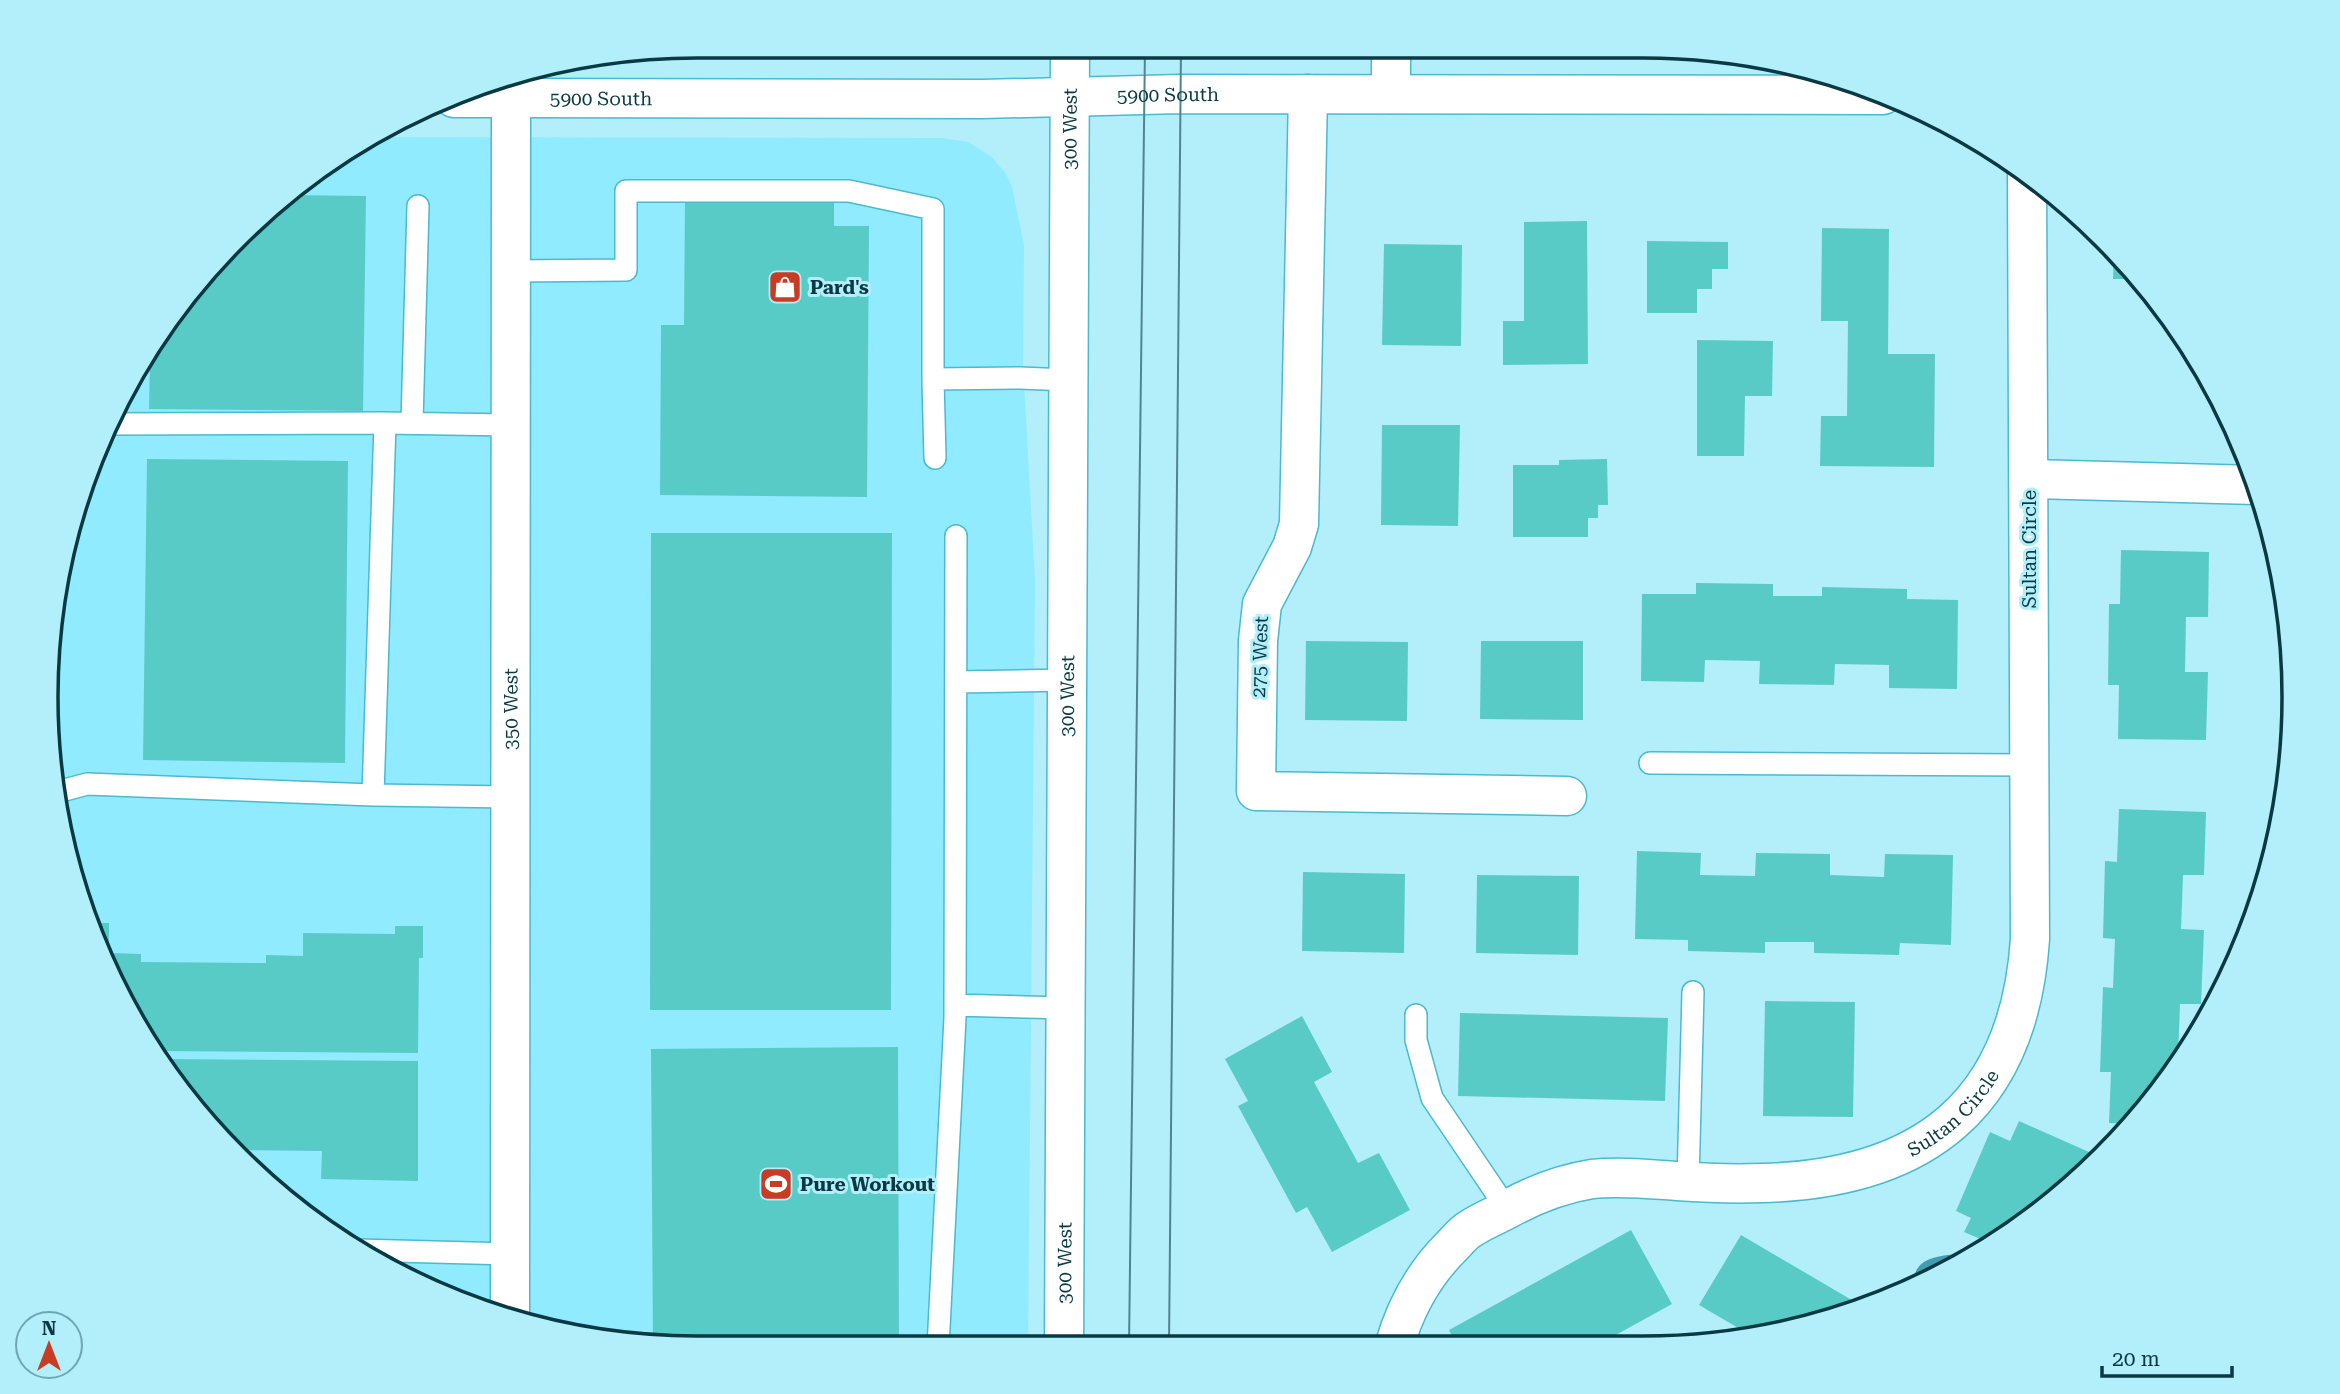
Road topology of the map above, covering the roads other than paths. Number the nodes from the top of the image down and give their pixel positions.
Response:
1 (1070, 58) edge
2 (1391, 58) edge
3 (1308, 94) junction
4 (1391, 94) junction
5 (1856, 95) edge
6 (1069, 97) junction
7 (475, 98) edge
8 (511, 98) junction
9 (2027, 186) edge
10 (418, 206) dead end
11 (512, 271) junction
12 (933, 379) junction
13 (1068, 380) junction
14 (386, 423) junction
15 (412, 423) junction
16 (119, 424) edge
17 (512, 425) junction
18 (935, 458) dead end
19 (2029, 480) junction
20 (2245, 485) edge
21 (956, 536) dead end
22 (1067, 680) junction
23 (956, 682) junction
24 (1650, 763) dead end
25 (2029, 765) junction
26 (65, 789) edge
27 (373, 795) junction
28 (1567, 796) dead end
29 (512, 797) junction
30 (1693, 992) dead end
31 (955, 1004) junction
32 (1066, 1008) junction
33 (1416, 1015) dead end
34 (1688, 1182) junction
35 (1507, 1209) junction
36 (376, 1250) edge
37 (510, 1254) junction
38 (510, 1307) edge
39 (939, 1336) edge
40 (1064, 1336) edge
41 (1397, 1336) edge

1 - 6 street, 300 West
2 - 4 street
3 - 4 street, 5900 South
3 - 6 street, 5900 South
3 - 28 street, 275 West
4 - 5 street, 5900 South
6 - 8 street, 5900 South
6 - 13 street, 300 West
7 - 8 street, 5900 South
8 - 11 street, 350 West
9 - 19 street, Sultan Circle
10 - 15 lane
11 - 12 lane
11 - 17 street, 350 West
12 - 13 lane
12 - 18 lane
13 - 22 street, 300 West
14 - 15 lane
14 - 16 lane
14 - 27 lane
15 - 17 lane
17 - 29 street, 350 West
19 - 20 street, Sultan Circle
19 - 25 street, Sultan Circle
21 - 23 lane
22 - 23 lane
22 - 32 street, 300 West
23 - 31 lane
24 - 25 lane
25 - 34 street, Sultan Circle
26 - 27 lane
27 - 29 lane
29 - 37 street, 350 West
30 - 34 lane
31 - 32 lane
31 - 39 lane
32 - 40 street, 300 West
33 - 35 lane
34 - 35 street, Sultan Circle
35 - 41 street, Sultan Circle
36 - 37 lane
37 - 38 street, 350 West

